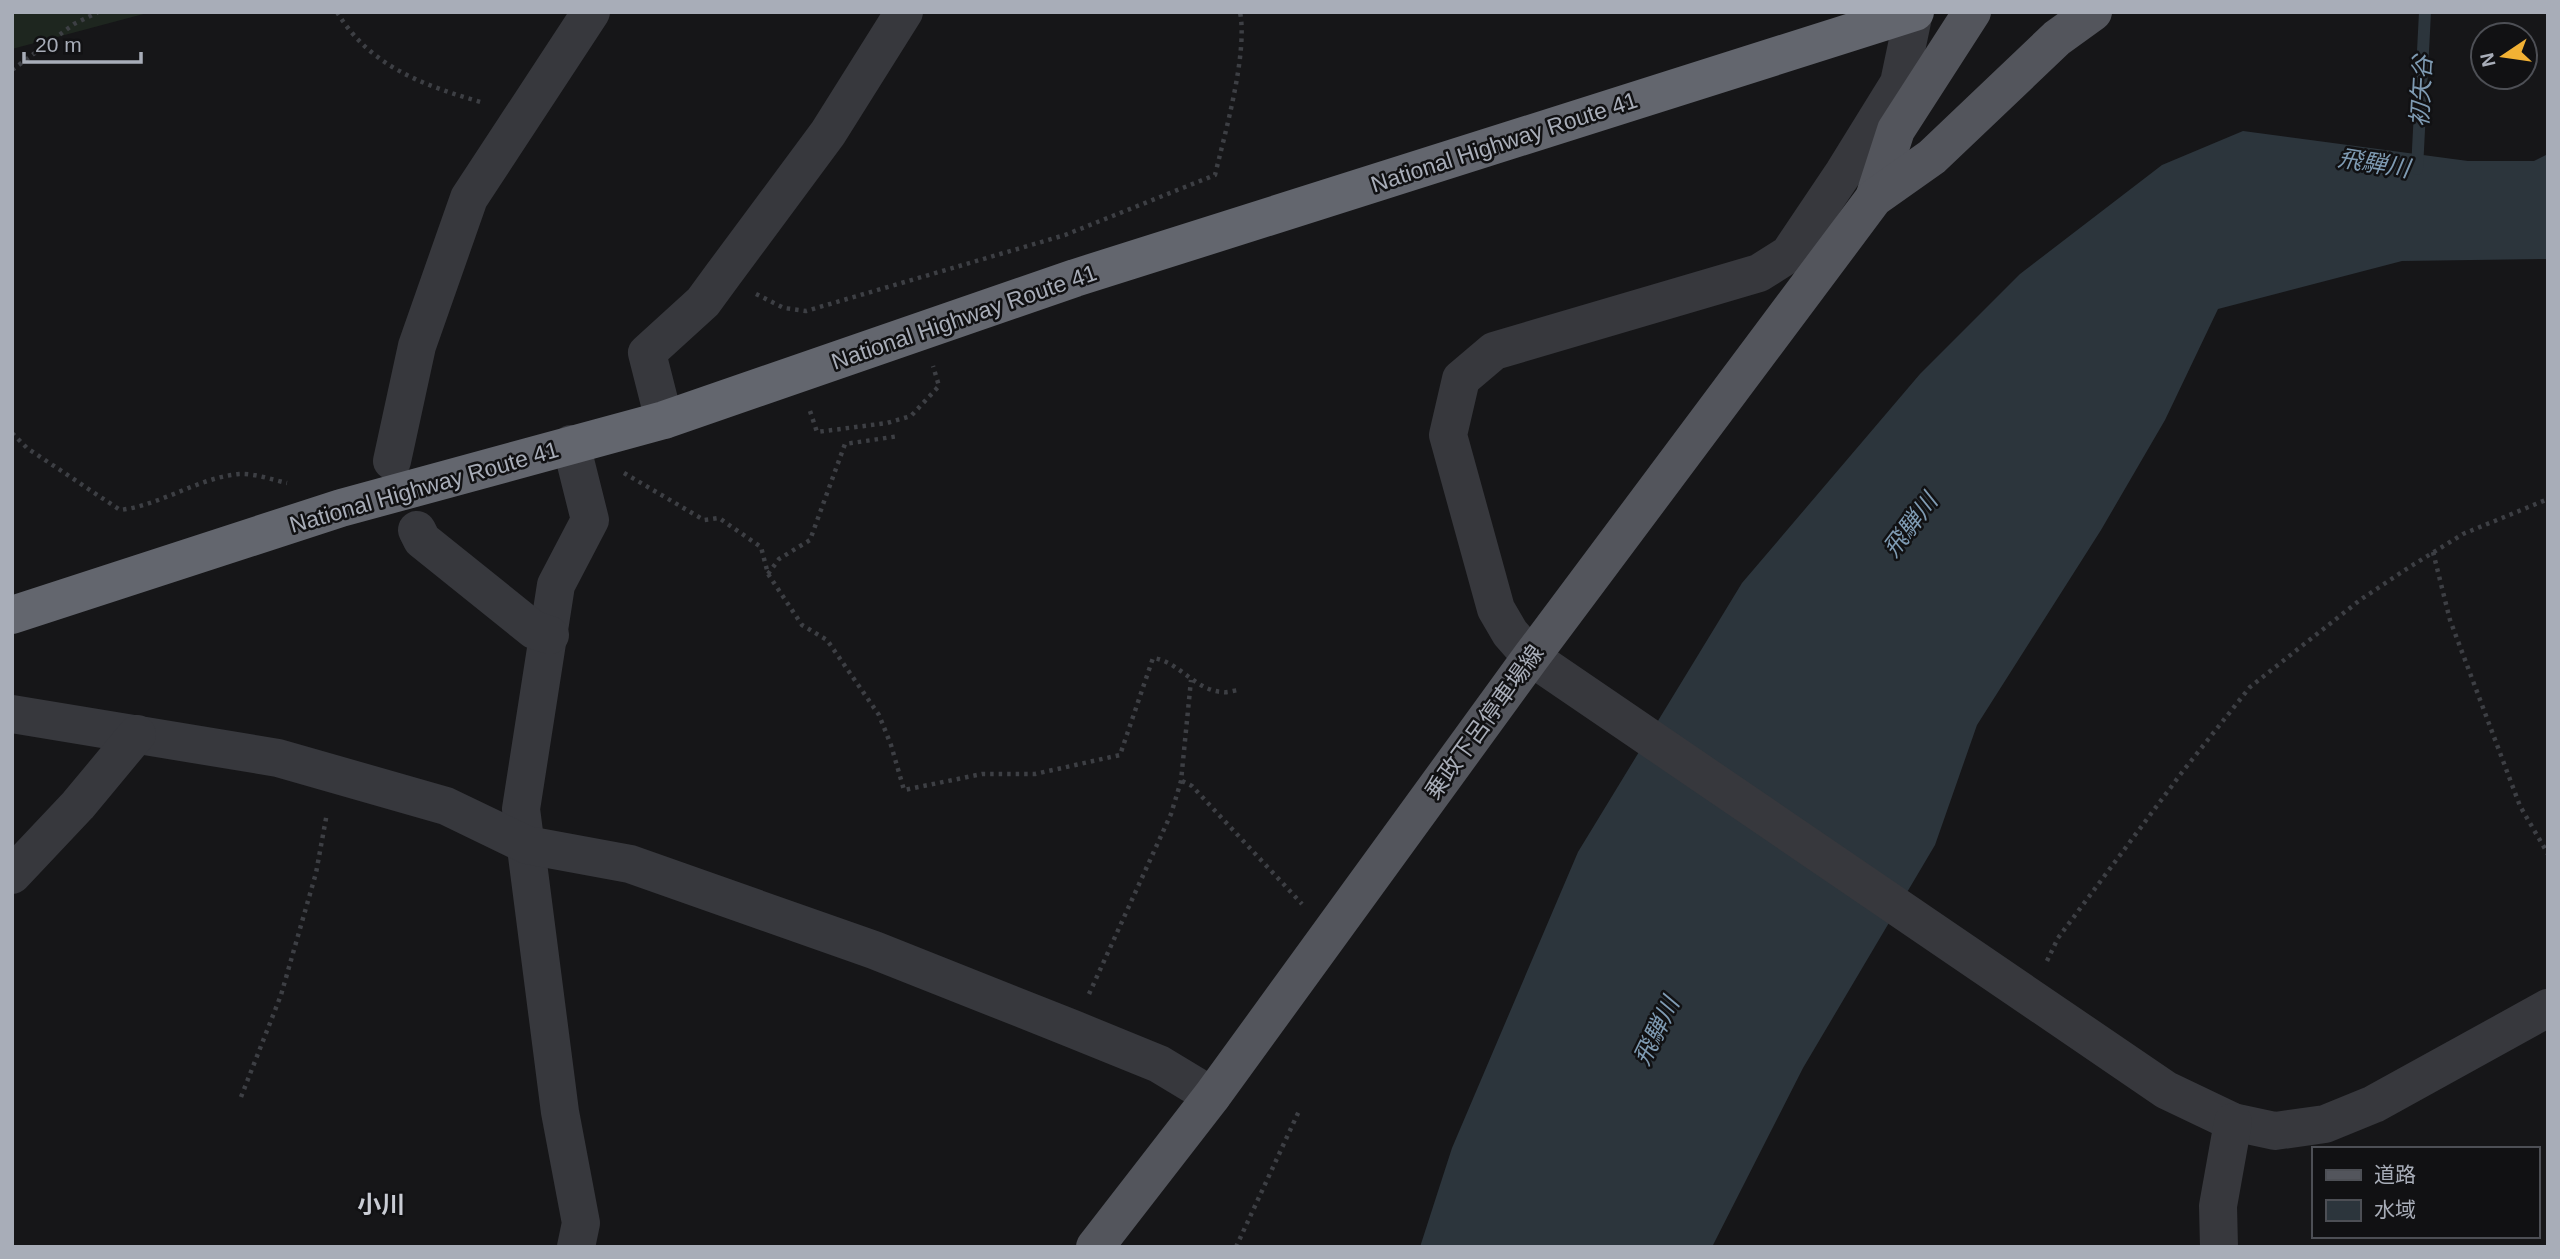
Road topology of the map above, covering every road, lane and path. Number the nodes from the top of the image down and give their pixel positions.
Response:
1 (98, 12) edge
2 (337, 12) edge
3 (591, 12) edge
4 (904, 12) edge
5 (1240, 12) edge
6 (1914, 12) edge
7 (1972, 12) edge
8 (2093, 12) edge
9 (12, 70) edge
10 (520, 120) junction
11 (1874, 198) junction
12 (722, 276) junction
13 (664, 420) junction
14 (12, 433) edge
15 (899, 436) dead end
16 (571, 444) junction
17 (392, 461) dead end
18 (624, 472) dead end
19 (296, 485) dead end
20 (2548, 499) edge
21 (417, 530) dead end
22 (2433, 552) junction
23 (768, 574) junction
24 (12, 615) edge
25 (550, 635) junction
26 (1531, 657) junction
27 (1191, 680) junction
28 (1240, 690) dead end
29 (12, 714) edge
30 (137, 734) junction
31 (334, 774) junction
32 (1181, 781) junction
33 (527, 845) junction
34 (2548, 854) edge
35 (12, 875) edge
36 (1334, 927) junction
37 (2030, 996) junction
38 (2548, 1008) edge
39 (1073, 1030) junction
40 (1212, 1096) junction
41 (241, 1097) dead end
42 (1299, 1111) dead end
43 (2233, 1122) junction
44 (576, 1247) edge
45 (1095, 1247) edge
46 (1236, 1247) edge
47 (2219, 1247) edge

1 - 9 path
2 - 10 path
3 - 10 street
4 - 12 street
5 - 12 path
6 - 13 highway, National Highway Route 41
6 - 26 street
7 - 11 main road
8 - 11 main road
10 - 17 street
11 - 26 main road, 乗政下呂停車場線
12 - 13 street
13 - 16 highway, National Highway Route 41
14 - 19 path
15 - 23 path
16 - 24 highway, National Highway Route 41
16 - 25 street
18 - 23 path
20 - 22 path
21 - 25 street
22 - 34 path
22 - 37 path
23 - 27 path
25 - 33 street
26 - 36 main road, 乗政下呂停車場線
26 - 37 street
27 - 28 path
27 - 32 path
29 - 30 street
30 - 31 street
30 - 35 street
31 - 33 street
31 - 41 path
32 - 36 path
32 - 39 path
33 - 39 street
33 - 44 street
36 - 40 main road, 乗政下呂停車場線
37 - 43 street
38 - 43 street
39 - 40 street
40 - 45 main road, 乗政下呂停車場線
42 - 46 path
43 - 47 street

